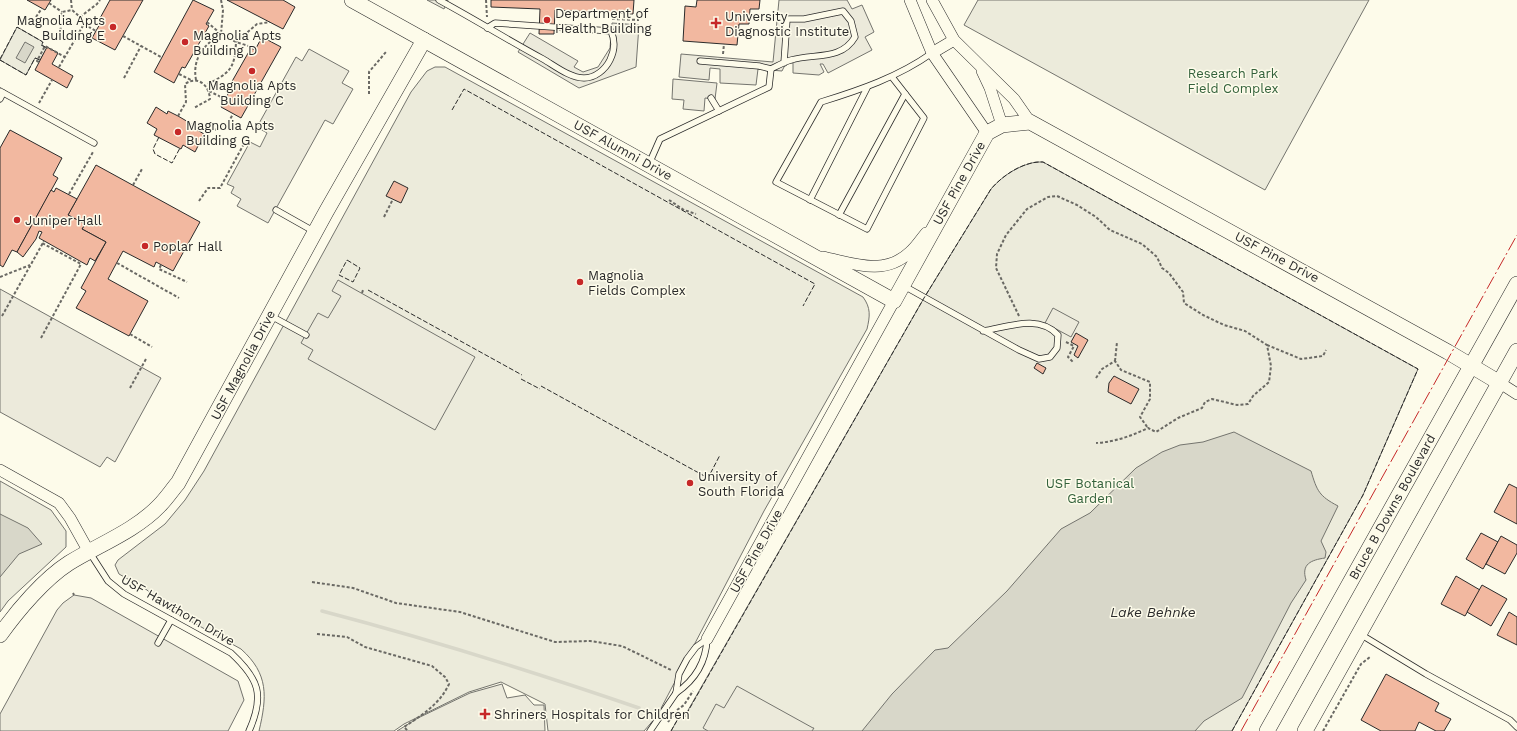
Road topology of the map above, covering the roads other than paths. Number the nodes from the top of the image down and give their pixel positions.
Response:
1 (352, 0) edge
2 (439, 0) edge
3 (910, 0) edge
4 (932, 0) edge
5 (487, 28) junction
6 (424, 40) junction
7 (954, 40) junction
8 (932, 53) junction
9 (700, 61) dead end
10 (784, 63) junction
11 (979, 65) junction
12 (771, 69) junction
13 (892, 76) junction
14 (867, 88) junction
15 (1, 94) edge
16 (905, 94) junction
17 (711, 98) dead end
18 (719, 111) junction
19 (1030, 122) junction
20 (1002, 125) junction
21 (987, 133) junction
22 (94, 143) dead end
23 (649, 165) junction
24 (810, 200) junction
25 (276, 210) dead end
26 (944, 210) junction
27 (839, 215) junction
28 (316, 232) junction
29 (812, 256) junction
30 (1517, 284) edge
31 (902, 285) junction
32 (894, 301) junction
33 (270, 315) junction
34 (983, 331) junction
35 (306, 336) dead end
36 (1517, 351) edge
37 (1470, 365) junction
38 (1500, 383) junction
39 (1517, 394) edge
40 (0, 470) edge
41 (90, 552) junction
42 (171, 620) junction
43 (1360, 634) junction
44 (0, 635) edge
45 (707, 639) junction
46 (158, 643) dead end
47 (676, 693) junction
48 (1517, 729) edge
49 (249, 731) edge
50 (650, 731) edge
51 (1267, 731) edge
52 (1306, 731) edge

1 - 6 street, USF Alumni Drive
2 - 5 lane
3 - 8 street
4 - 7 street
5 - 5 lane
6 - 23 street, USF Alumni Drive
6 - 28 street, USF Magnolia Drive
7 - 8 street
7 - 11 street
8 - 13 lane
8 - 21 street
9 - 12 lane
10 - 10 lane
10 - 12 lane
11 - 19 street
11 - 20 street
12 - 18 lane
13 - 14 lane
13 - 16 lane
14 - 24 lane
14 - 24 lane
15 - 22 lane
16 - 27 lane
16 - 27 lane
17 - 18 lane
18 - 23 lane
19 - 20 street, USF Pine Drive
19 - 37 street, USF Pine Drive
20 - 21 street, USF Pine Drive
21 - 26 street, USF Pine Drive
23 - 29 street, USF Alumni Drive
24 - 27 lane
25 - 28 lane
26 - 29 street
26 - 31 street, USF Pine Drive
28 - 33 street, USF Magnolia Drive
29 - 32 street, USF Alumni Drive
30 - 37 street, Bruce B Downs Boulevard
31 - 32 street, USF Pine Drive
31 - 34 lane
32 - 45 street, USF Pine Drive
33 - 35 lane
33 - 41 street, USF Magnolia Drive
34 - 34 lane
36 - 38 street
37 - 38 street, USF Pine Drive
37 - 51 street, Bruce B Downs Boulevard
38 - 39 street
38 - 43 street
40 - 41 street
41 - 42 lane, USF Hawthorn Drive
41 - 44 street, USF Magnolia Drive
42 - 46 lane
42 - 49 lane, USF Hawthorn Drive
43 - 48 lane
43 - 52 street
45 - 47 lane
45 - 47 lane
47 - 50 lane

